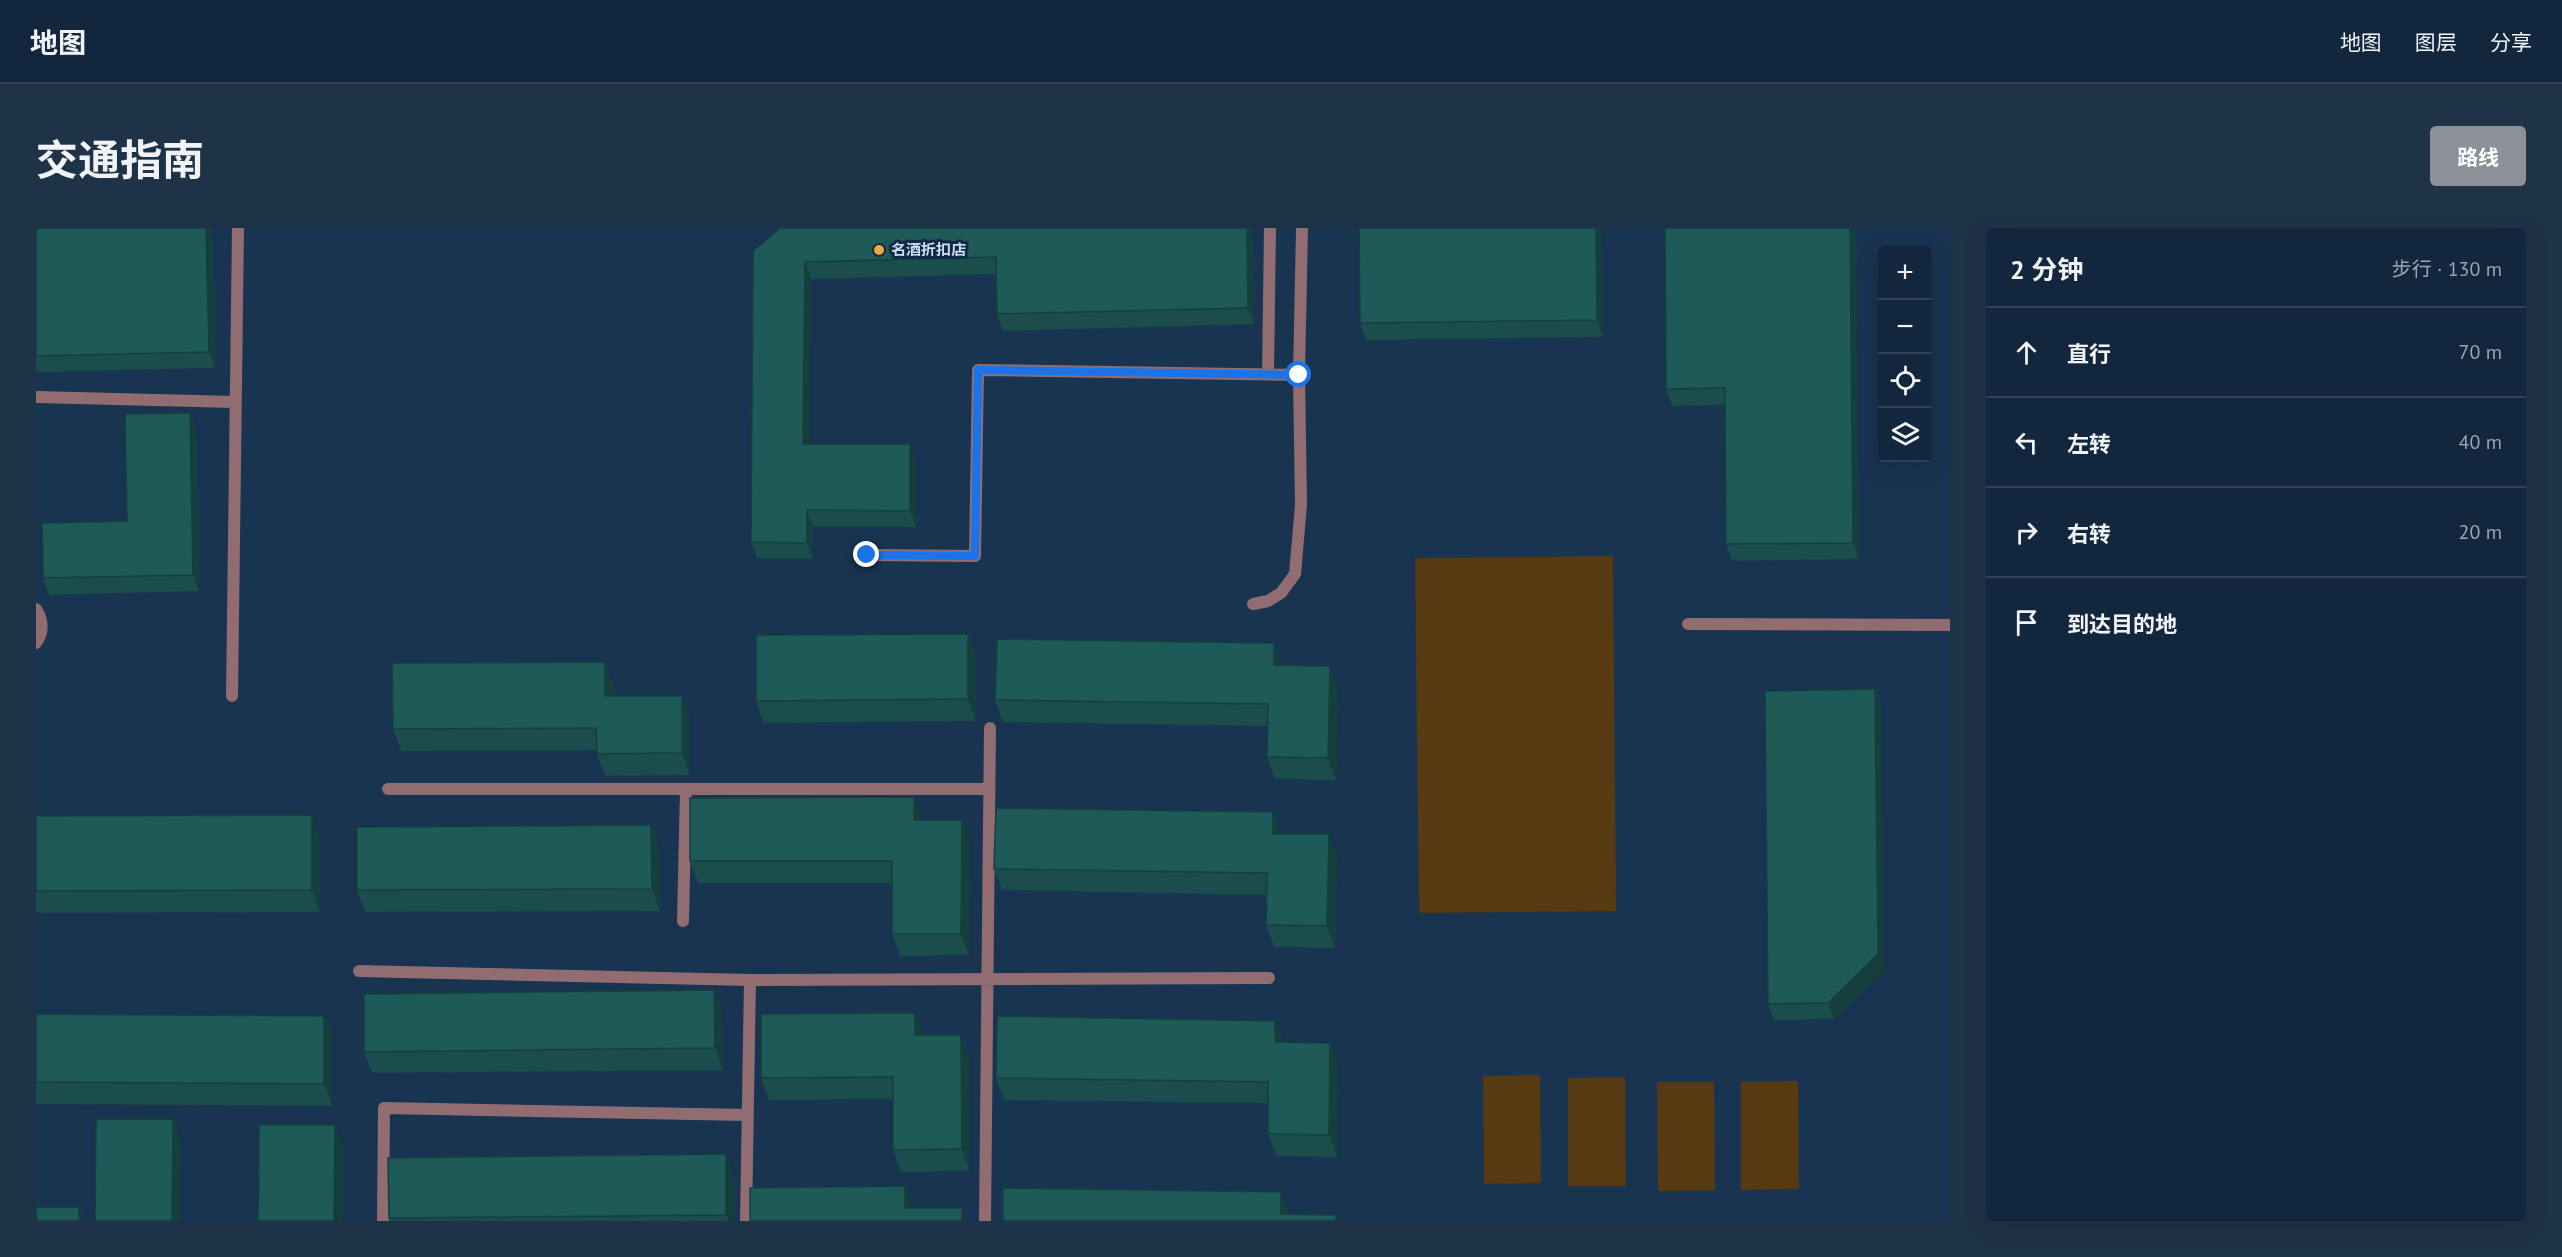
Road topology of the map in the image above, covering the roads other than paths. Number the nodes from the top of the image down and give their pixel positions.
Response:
1 (238, 228) edge
2 (1270, 228) edge
3 (1302, 228) edge
4 (1268, 374) junction
5 (1299, 375) junction
6 (36, 397) edge
7 (235, 402) junction
8 (867, 555) dead end
9 (1253, 604) dead end
10 (36, 609) edge
11 (1688, 624) dead end
12 (1950, 625) edge
13 (36, 643) edge
14 (232, 696) dead end
15 (990, 728) dead end
16 (388, 789) dead end
17 (686, 789) junction
18 (989, 789) junction
19 (683, 921) dead end
20 (359, 971) dead end
21 (1269, 978) dead end
22 (988, 979) junction
23 (750, 980) junction
24 (747, 1114) junction
25 (383, 1221) edge
26 (746, 1221) edge
27 (985, 1221) edge

1 - 7 street
2 - 4 street
3 - 5 street
4 - 5 street
4 - 8 street
5 - 9 street
6 - 7 street
7 - 14 street
10 - 13 street
11 - 12 street
15 - 18 street
16 - 17 street
17 - 18 street
17 - 19 street
18 - 22 street
20 - 23 street
21 - 22 street
22 - 23 street
22 - 27 street
23 - 24 street
24 - 25 street
24 - 26 street

